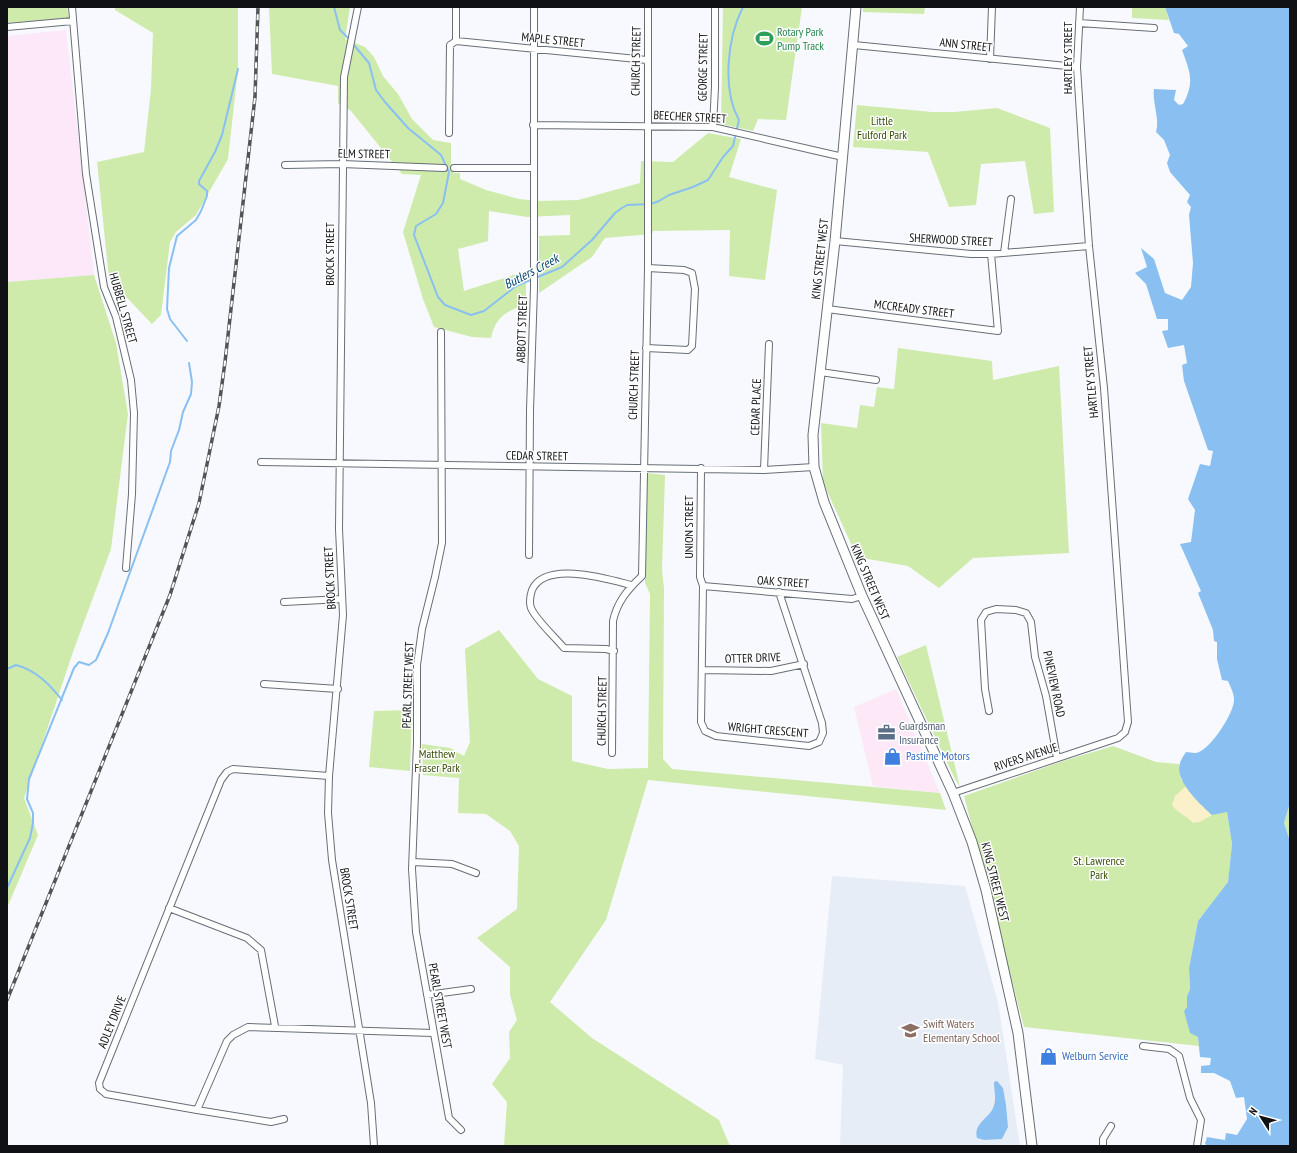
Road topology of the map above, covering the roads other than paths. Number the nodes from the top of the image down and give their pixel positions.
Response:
1 (72, 7) edge
2 (358, 7) edge
3 (456, 7) edge
4 (534, 7) edge
5 (648, 7) edge
6 (715, 7) edge
7 (856, 7) edge
8 (992, 7) edge
9 (1080, 7) edge
10 (73, 21) junction
11 (1079, 22) junction
12 (7, 27) edge
13 (1154, 28) dead end
14 (456, 40) junction
15 (854, 45) junction
16 (534, 48) junction
17 (990, 59) junction
18 (647, 60) junction
19 (1077, 67) junction
20 (534, 125) junction
21 (647, 126) junction
22 (713, 127) junction
23 (449, 133) dead end
24 (843, 157) junction
25 (342, 164) junction
26 (285, 165) dead end
27 (444, 168) dead end
28 (454, 168) dead end
29 (533, 168) junction
30 (1011, 199) dead end
31 (835, 241) junction
32 (1089, 246) junction
33 (1004, 253) junction
34 (991, 254) junction
35 (648, 268) junction
36 (827, 309) junction
37 (441, 332) dead end
38 (769, 344) dead end
39 (646, 348) junction
40 (820, 372) junction
41 (876, 380) dead end
42 (261, 462) dead end
43 (340, 465) junction
44 (441, 466) junction
45 (530, 467) junction
46 (814, 467) junction
47 (643, 468) junction
48 (701, 468) junction
49 (764, 470) junction
50 (529, 555) dead end
51 (126, 568) dead end
52 (631, 585) junction
53 (703, 586) junction
54 (779, 592) junction
55 (862, 596) junction
56 (342, 599) junction
57 (284, 602) dead end
58 (614, 652) junction
59 (804, 664) junction
60 (702, 670) junction
61 (264, 684) dead end
62 (338, 690) junction
63 (989, 711) dead end
64 (1106, 742) joint
65 (612, 753) dead end
66 (1057, 758) junction
67 (329, 776) junction
68 (953, 793) junction
69 (413, 862) junction
70 (476, 873) dead end
71 (169, 908) junction
72 (471, 989) dead end
73 (427, 995) junction
74 (275, 1026) junction
75 (358, 1030) junction
76 (433, 1033) junction
77 (1143, 1046) dead end
78 (197, 1110) junction
79 (284, 1119) dead end
80 (1111, 1126) dead end
81 (461, 1130) dead end
82 (374, 1146) edge
83 (1032, 1146) edge
84 (1103, 1146) edge
85 (1197, 1146) edge

1 - 10 street, HUBBELL STREET
2 - 25 street, BROCK STREET
3 - 14 street
4 - 16 street, ABBOTT STREET
5 - 18 street, CHURCH STREET
6 - 22 street, GEORGE STREET
7 - 15 main road, KING STREET WEST
8 - 17 street
9 - 11 street, HARTLEY STREET
10 - 12 street
10 - 51 street, HUBBELL STREET
11 - 13 street
11 - 19 street, HARTLEY STREET
14 - 16 street, MAPLE STREET
14 - 23 street
15 - 17 street, ANN STREET
15 - 24 main road, KING STREET WEST
16 - 18 street, MAPLE STREET
16 - 20 street, ABBOTT STREET
17 - 19 street, ANN STREET
18 - 21 street, CHURCH STREET
19 - 32 street, HARTLEY STREET
20 - 21 street, BEECHER STREET
20 - 29 street, ABBOTT STREET
21 - 22 street, BEECHER STREET
21 - 35 street, CHURCH STREET
22 - 24 street, BEECHER STREET
24 - 31 main road, KING STREET WEST
25 - 26 street, ELM STREET
25 - 27 street, ELM STREET
25 - 43 street, BROCK STREET
28 - 29 street
29 - 45 street, ABBOTT STREET
30 - 33 street
31 - 34 street, SHERWOOD STREET
31 - 36 main road, KING STREET WEST
32 - 33 street, SHERWOOD STREET
32 - 64 street, HARTLEY STREET
33 - 34 street, SHERWOOD STREET
34 - 36 street, MCCREADY STREET
35 - 39 street, CHURCH STREET
35 - 39 street
36 - 40 main road, KING STREET WEST
37 - 44 street, PEARL STREET WEST
38 - 49 street, CEDAR PLACE
39 - 47 street, CHURCH STREET
40 - 41 street
40 - 46 main road, KING STREET WEST
42 - 43 street, CEDAR STREET
43 - 44 street, CEDAR STREET
43 - 56 street, BROCK STREET
44 - 45 street, CEDAR STREET
44 - 69 street, PEARL STREET WEST
45 - 47 street, CEDAR STREET
45 - 50 street, ABBOTT STREET
46 - 49 street, CEDAR STREET
46 - 55 main road, KING STREET WEST
47 - 48 street, CEDAR STREET
47 - 52 street, CHURCH STREET
48 - 49 street, CEDAR STREET
48 - 53 street, UNION STREET
52 - 58 street, CHURCH STREET
52 - 58 street
53 - 54 street, OAK STREET
53 - 60 street, WRIGHT CRESCENT
54 - 55 street, OAK STREET
54 - 59 street, WRIGHT CRESCENT
55 - 68 main road, KING STREET WEST
56 - 57 street
56 - 62 street, BROCK STREET
58 - 65 street, CHURCH STREET
59 - 60 street, OTTER DRIVE
59 - 60 street, WRIGHT CRESCENT
61 - 62 street
62 - 67 street, BROCK STREET
63 - 66 street, PINEVIEW ROAD
64 - 66 street, RIVERS AVENUE
66 - 68 street, RIVERS AVENUE
67 - 71 street, ADLEY DRIVE
67 - 75 street, BROCK STREET
68 - 83 main road, KING STREET WEST
69 - 70 street
69 - 73 street, PEARL STREET WEST
71 - 74 street
71 - 78 street, ADLEY DRIVE
72 - 73 street
73 - 76 street, PEARL STREET WEST
74 - 75 street
74 - 78 street
75 - 76 street
75 - 82 street, BROCK STREET
76 - 81 street, PEARL STREET WEST
77 - 85 street
78 - 79 street
80 - 84 street

